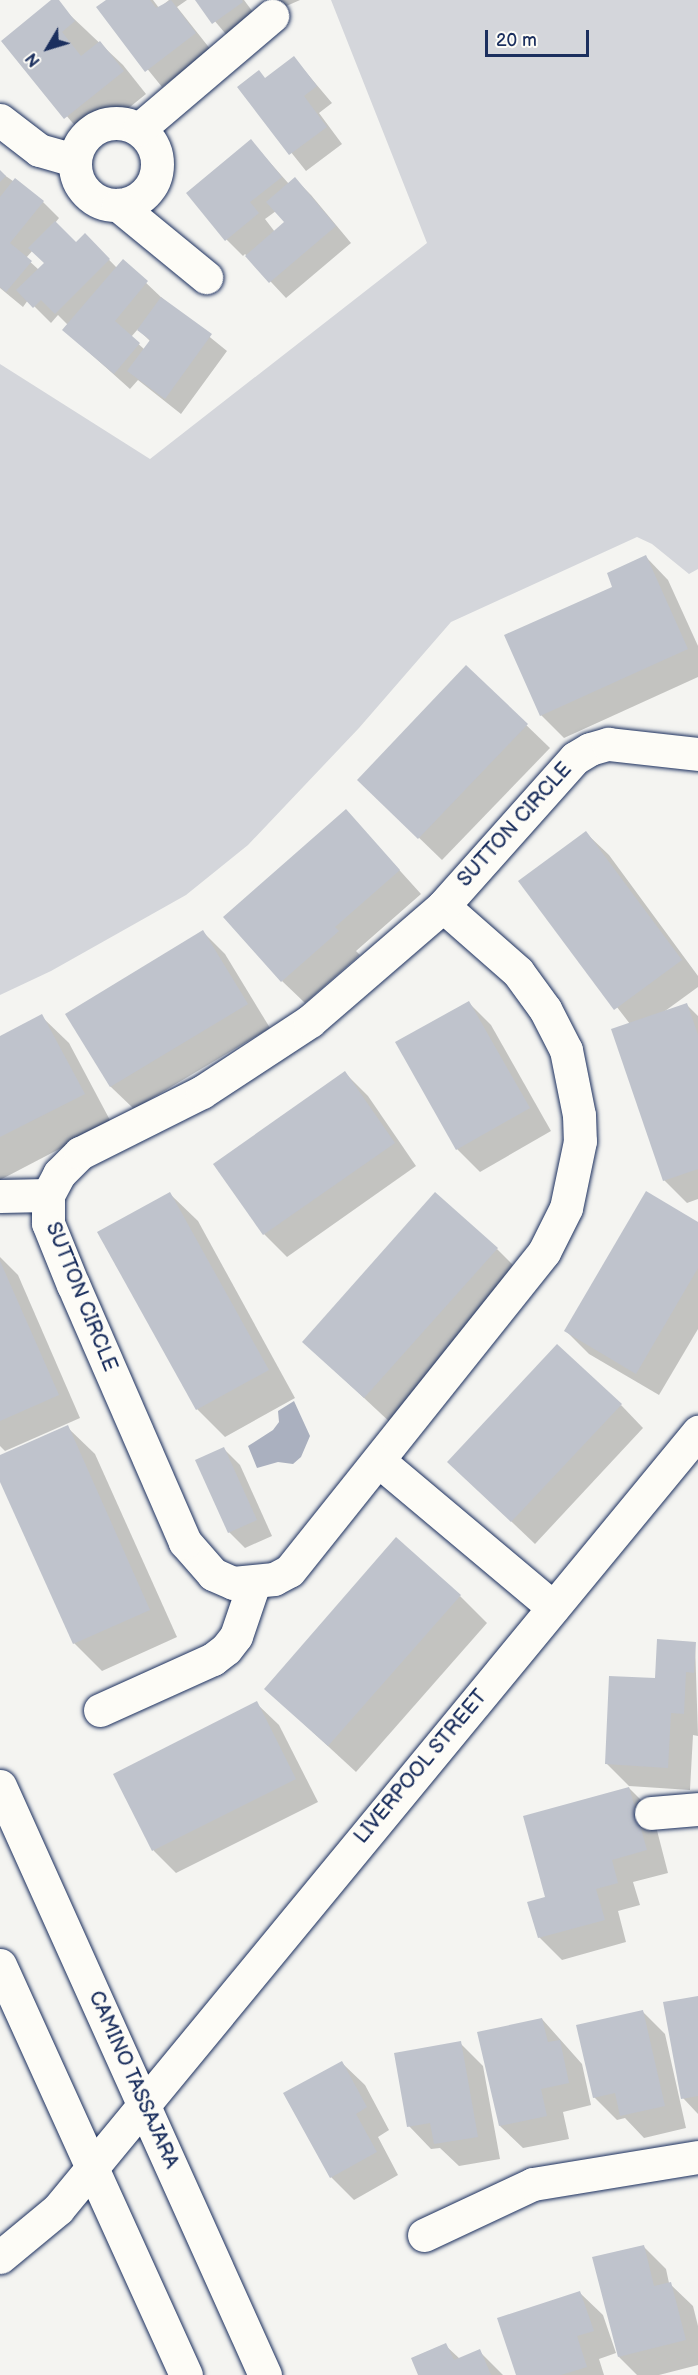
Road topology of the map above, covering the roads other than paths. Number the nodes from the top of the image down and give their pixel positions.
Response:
1 (272, 16) dead end
2 (0, 120) edge
3 (139, 129) junction
4 (75, 160) junction
5 (117, 205) junction
6 (206, 277) dead end
7 (698, 754) edge
8 (443, 906) junction
9 (48, 1195) junction
10 (0, 1196) edge
11 (698, 1432) edge
12 (380, 1462) junction
13 (254, 1583) junction
14 (553, 1607) junction
15 (100, 1710) dead end
16 (0, 1786) edge
17 (698, 1809) edge
18 (651, 1813) dead end
19 (0, 1965) edge
20 (143, 2102) junction
21 (698, 2157) edge
22 (92, 2167) junction
23 (424, 2235) dead end
24 (0, 2257) edge
25 (186, 2375) edge
26 (265, 2375) edge

1 - 3 street
2 - 4 street
3 - 4 street
3 - 5 street
4 - 5 street
5 - 6 street
7 - 8 street, SUTTON CIRCLE
8 - 9 street, SUTTON CIRCLE
8 - 12 street, SUTTON CIRCLE
9 - 10 street
9 - 13 street, SUTTON CIRCLE
11 - 14 street, LIVERPOOL STREET
12 - 13 street, SUTTON CIRCLE
12 - 14 street
13 - 15 street
14 - 20 street, LIVERPOOL STREET
16 - 20 street, CAMINO TASSAJARA
17 - 18 street
19 - 22 street
20 - 22 street, LIVERPOOL STREET
20 - 26 street, CAMINO TASSAJARA
21 - 23 street
22 - 24 street, LIVERPOOL STREET
22 - 25 street

